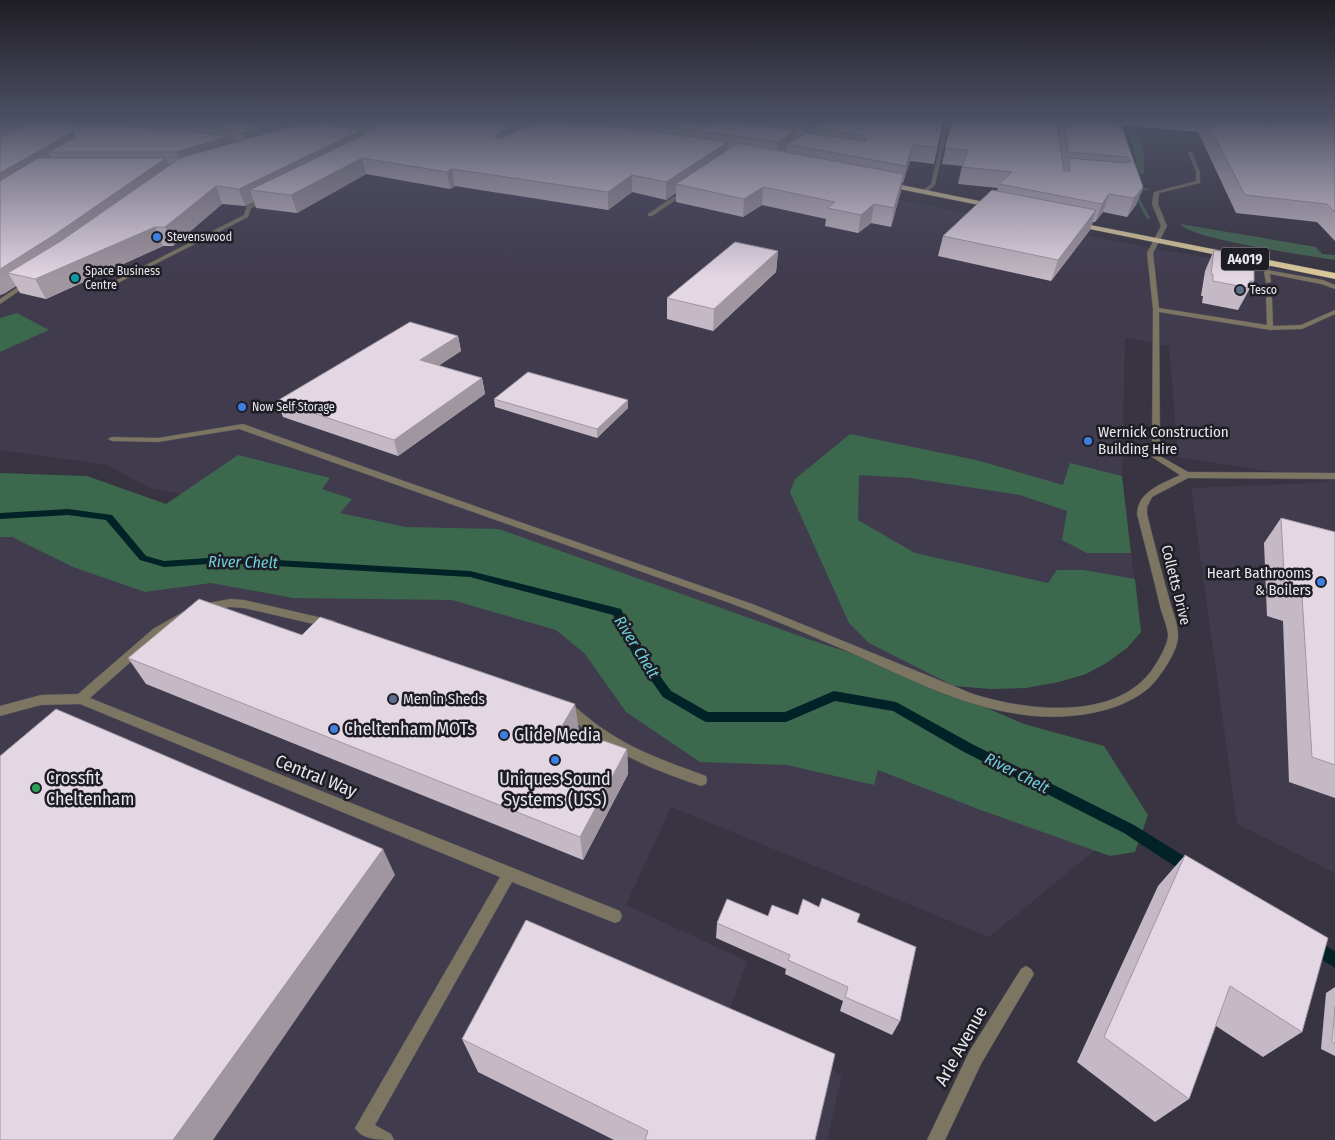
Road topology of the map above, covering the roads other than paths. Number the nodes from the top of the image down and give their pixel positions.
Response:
1 (935, 172) edge
2 (1198, 172) edge
3 (869, 180) edge
4 (695, 185) edge
5 (924, 192) junction
6 (276, 194) edge
7 (1011, 210) edge
8 (650, 215) dead end
9 (1069, 222) edge
10 (1155, 240) junction
11 (1335, 266) edge
12 (1335, 276) edge
13 (34, 279) edge
14 (1268, 282) dead end
15 (106, 287) dead end
16 (1335, 287) edge
17 (1269, 298) dead end
18 (1, 300) edge
19 (1156, 309) junction
20 (1335, 312) edge
21 (1270, 328) junction
22 (112, 439) dead end
23 (1186, 475) junction
24 (1335, 476) edge
25 (342, 627) edge
26 (81, 699) junction
27 (560, 699) edge
28 (0, 711) edge
29 (701, 780) dead end
30 (509, 874) junction
31 (615, 916) dead end
32 (1026, 974) dead end
33 (386, 1140) edge
34 (936, 1140) edge

1 - 5 street
2 - 10 street
3 - 5 highway
4 - 8 street
5 - 7 highway
6 - 15 street
9 - 10 highway, A4019
10 - 11 highway, A4019
10 - 12 highway, A4019
10 - 19 street
13 - 18 street
14 - 16 street
17 - 21 street
19 - 21 street
19 - 23 street
20 - 21 street
22 - 23 street, Colletts Drive
23 - 24 street, Colletts Drive
25 - 26 street
26 - 28 street, Central Way
26 - 30 street, Central Way
27 - 29 street
30 - 31 street, Central Way
30 - 33 street
32 - 34 street, Arle Avenue

